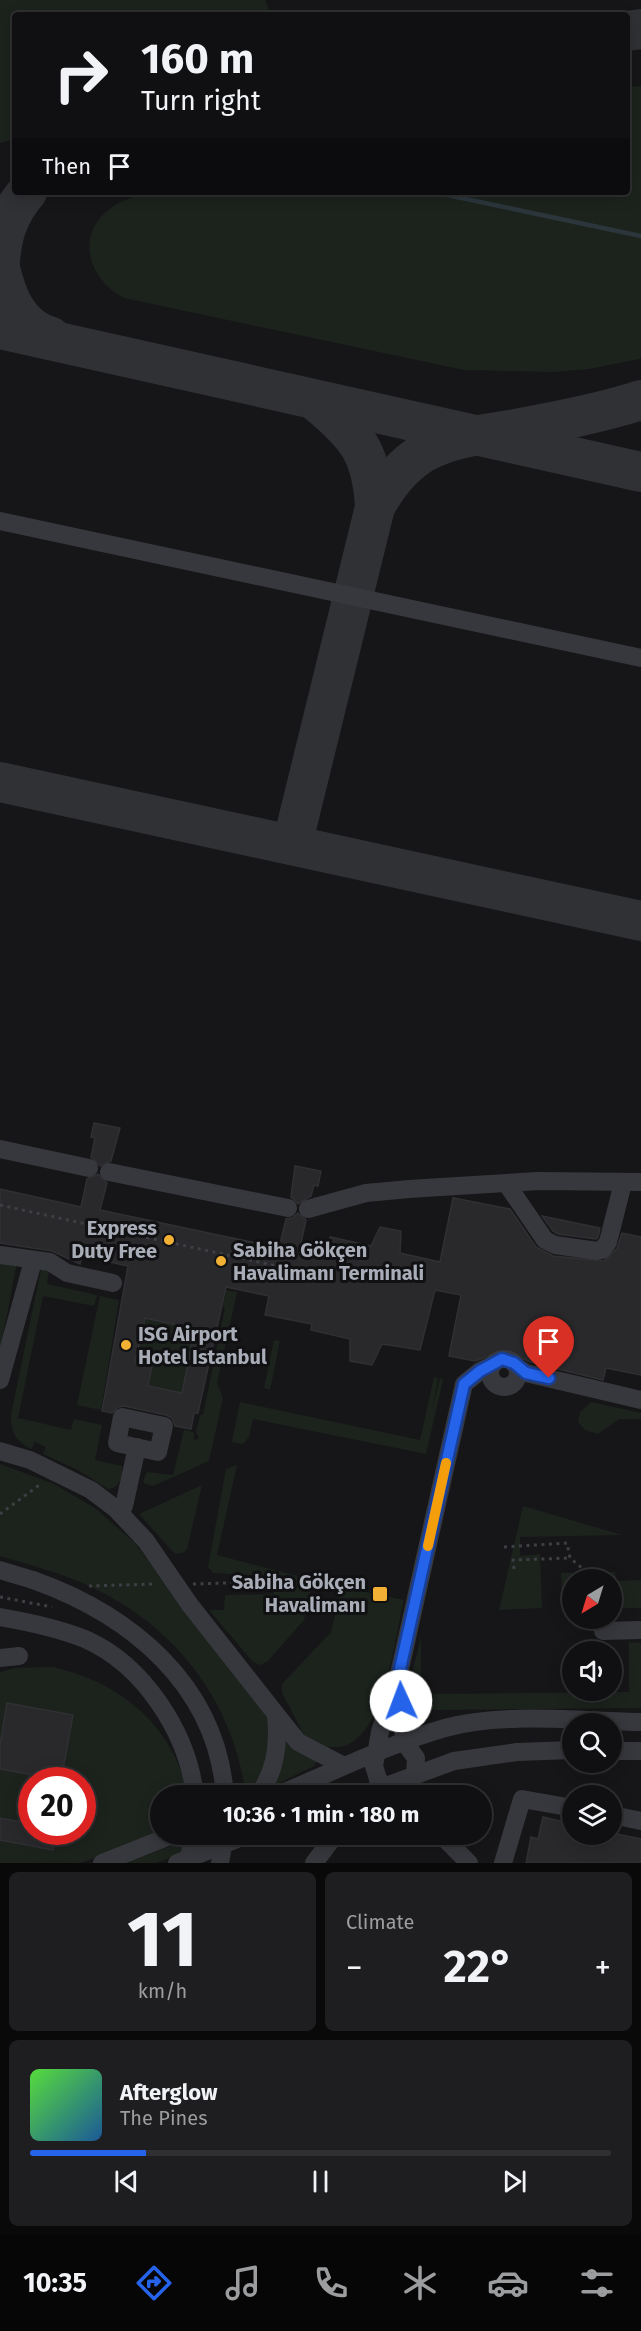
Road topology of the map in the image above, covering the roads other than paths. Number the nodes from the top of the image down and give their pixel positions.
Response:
1 (0, 521) edge
2 (641, 658) edge
3 (0, 1149) edge
4 (89, 1168) dead end
5 (109, 1172) dead end
6 (632, 1182) edge
7 (507, 1183) junction
8 (288, 1208) dead end
9 (308, 1209) dead end
10 (0, 1255) edge
11 (33, 1261) junction
12 (113, 1283) dead end
13 (0, 1380) edge
14 (641, 1400) edge
15 (137, 1447) dead end
16 (0, 1450) edge
17 (124, 1506) dead end
18 (0, 1570) edge
19 (0, 1577) edge
20 (33, 1580) junction
21 (0, 1617) edge
22 (641, 1630) edge
23 (603, 1631) dead end
24 (19, 1656) dead end
25 (0, 1658) edge
26 (400, 1669) junction
27 (276, 1716) junction
28 (641, 1722) edge
29 (404, 1742) junction
30 (562, 1750) edge
31 (622, 1751) edge
32 (641, 1751) edge
33 (376, 1753) junction
34 (344, 1766) junction
35 (416, 1776) junction
36 (193, 1785) edge
37 (223, 1785) edge
38 (263, 1785) edge
39 (300, 1785) edge
40 (378, 1785) edge
41 (395, 1785) edge
42 (562, 1806) edge
43 (622, 1817) edge
44 (641, 1821) edge
45 (150, 1844) edge
46 (192, 1845) edge
47 (222, 1845) edge
48 (223, 1845) edge
49 (328, 1845) edge
50 (451, 1845) edge
51 (102, 1863) edge
52 (177, 1863) edge
53 (188, 1863) edge
54 (220, 1863) edge
55 (314, 1863) edge
56 (469, 1863) edge
57 (503, 1863) edge

1 - 2 street
3 - 4 street
5 - 8 street
6 - 7 street
6 - 7 street
7 - 9 street
10 - 11 street
11 - 12 street
11 - 13 street
14 - 26 street
15 - 17 street
16 - 27 street
18 - 20 street
19 - 20 street
20 - 37 street, bridge
21 - 36 street
22 - 23 street
24 - 25 street
26 - 29 street
26 - 33 street
27 - 34 street
27 - 38 street
28 - 29 street
29 - 33 street
29 - 35 street
30 - 35 street
31 - 32 street
33 - 34 street
33 - 40 street
34 - 39 street
35 - 41 street
42 - 57 street
43 - 44 street
45 - 51 street
46 - 53 street, bridge
47 - 52 street
48 - 54 street, bridge
49 - 55 street
50 - 56 street

